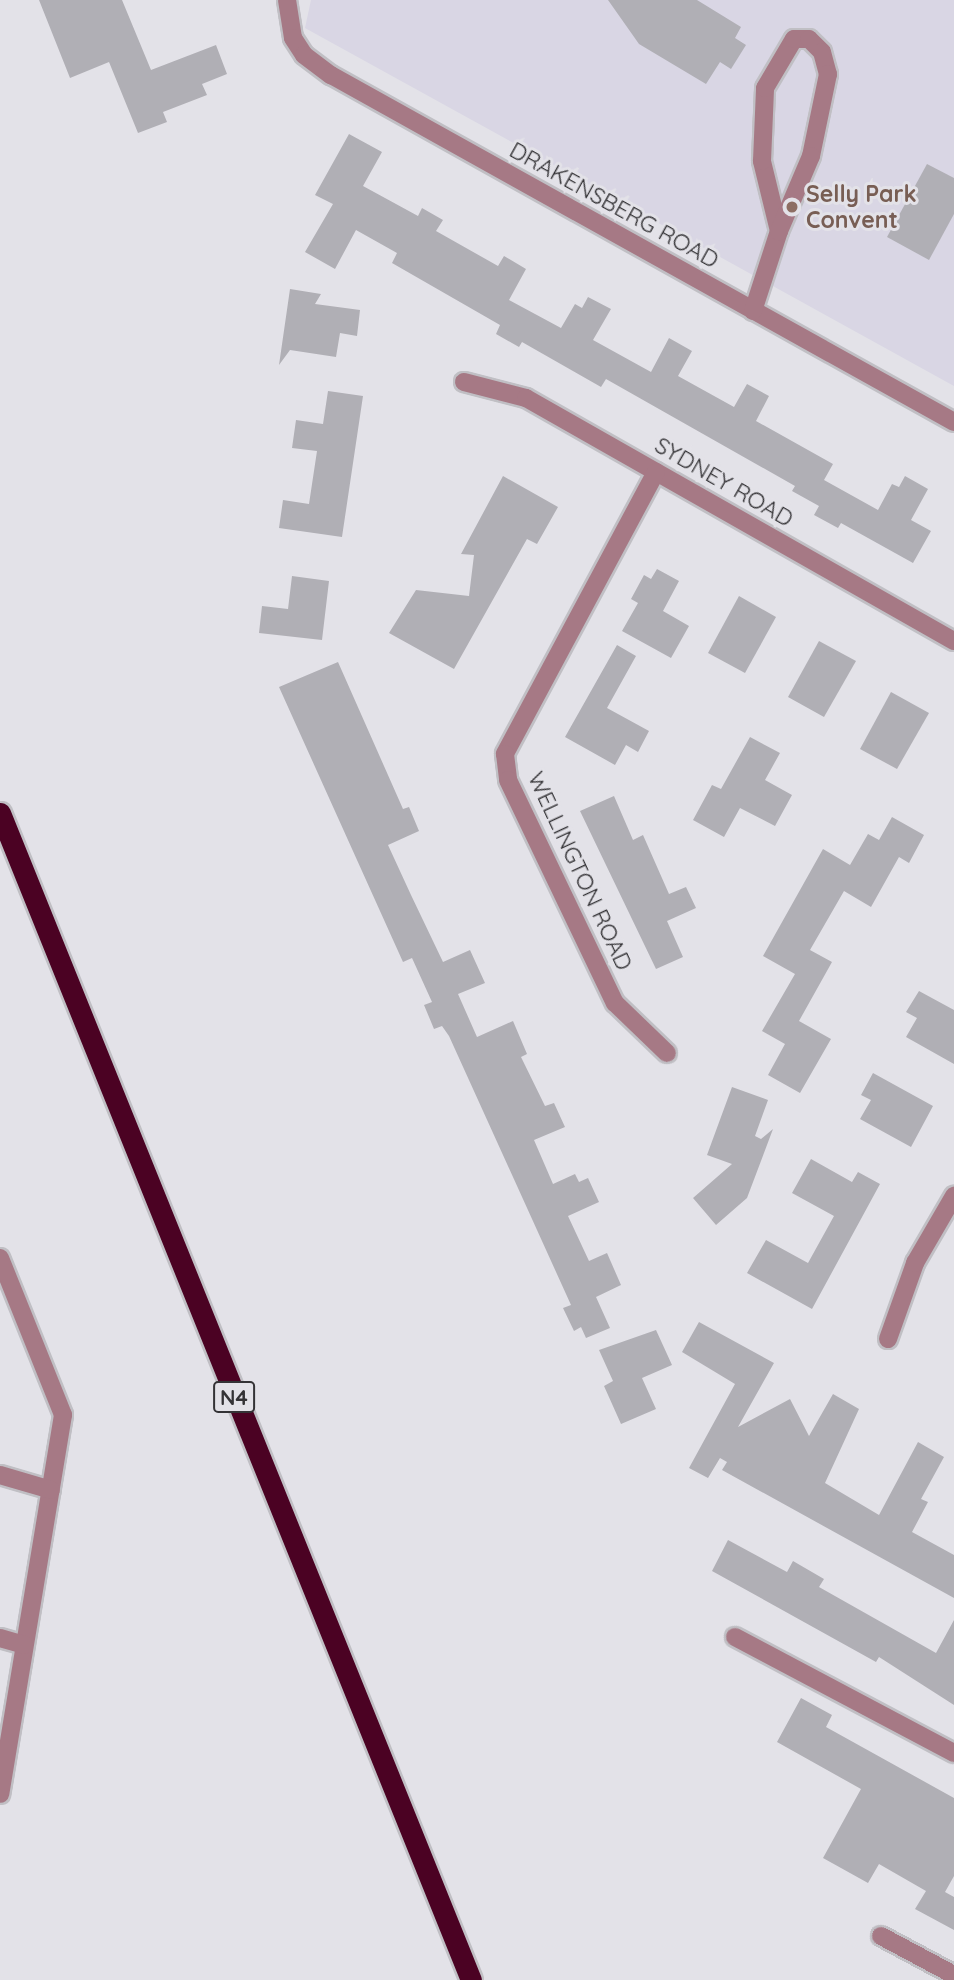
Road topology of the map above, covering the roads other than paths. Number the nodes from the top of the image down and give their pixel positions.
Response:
1 (286, 0) edge
2 (779, 231) junction
3 (753, 311) junction
4 (464, 382) dead end
5 (954, 422) edge
6 (656, 472) junction
7 (954, 641) edge
8 (0, 813) edge
9 (667, 1053) dead end
10 (954, 1196) edge
11 (0, 1258) edge
12 (888, 1339) dead end
13 (0, 1475) edge
14 (51, 1490) junction
15 (735, 1637) dead end
16 (0, 1638) edge
17 (24, 1645) junction
18 (954, 1753) edge
19 (0, 1794) edge
20 (881, 1937) dead end
21 (954, 1975) edge
22 (471, 1980) edge

1 - 3 street, DRAKENSBERG ROAD
2 - 2 street
2 - 3 street
3 - 5 street, DRAKENSBERG ROAD
4 - 6 street, SYDNEY ROAD
6 - 7 street, SYDNEY ROAD
6 - 9 street, WELLINGTON ROAD
8 - 22 highway, N4
10 - 12 street
11 - 14 street
13 - 14 street
14 - 17 street
15 - 18 street
16 - 17 street
17 - 19 street
20 - 21 street

